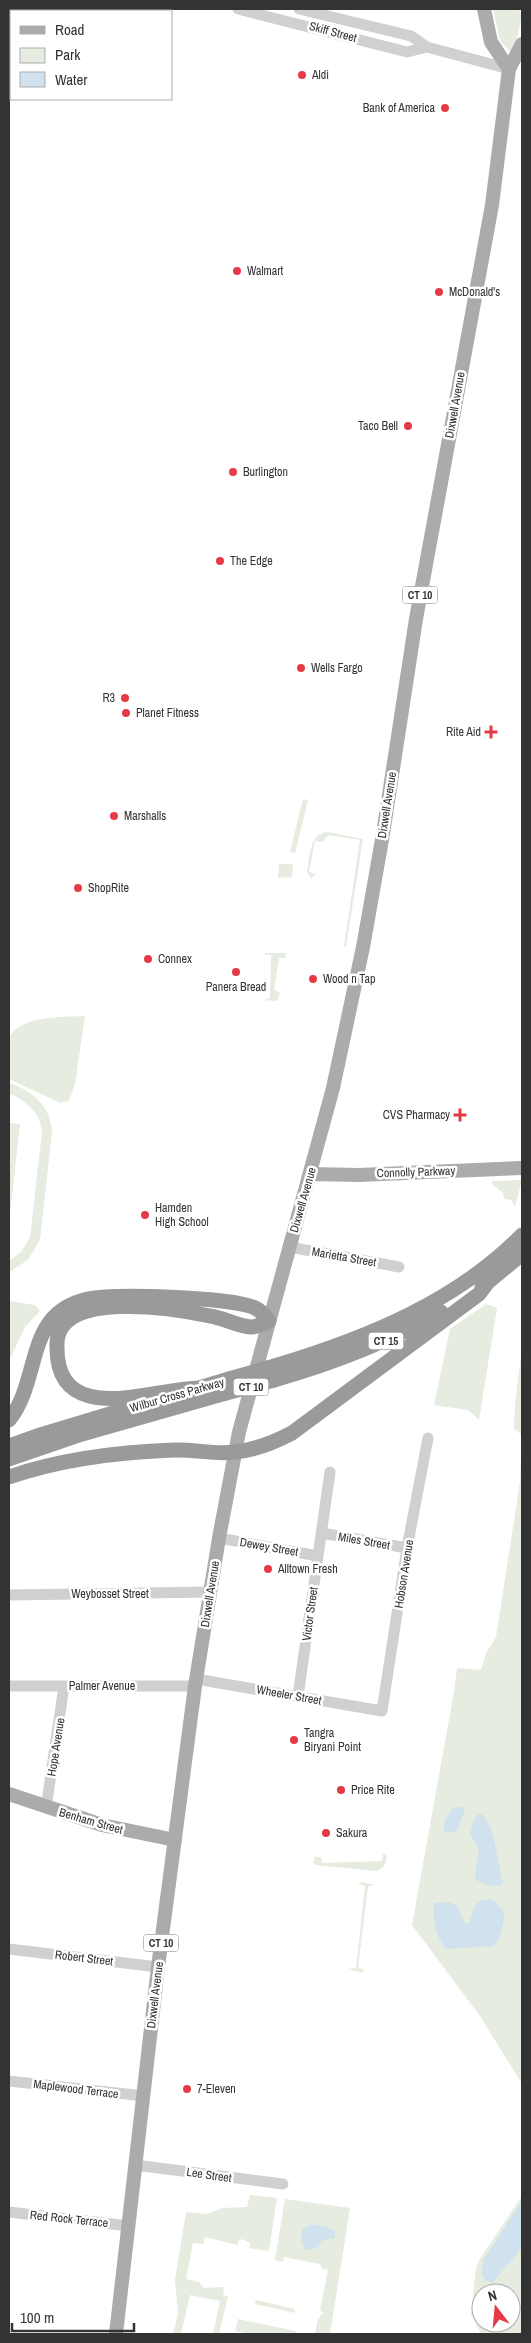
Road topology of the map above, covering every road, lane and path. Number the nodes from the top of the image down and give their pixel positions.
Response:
1 (238, 9) edge
2 (299, 9) edge
3 (484, 9) edge
4 (522, 44) edge
5 (427, 48) junction
6 (516, 70) edge
7 (522, 1168) edge
8 (310, 1174) junction
9 (522, 1235) edge
10 (289, 1247) junction
11 (522, 1254) edge
12 (399, 1267) dead end
13 (484, 1276) junction
14 (269, 1321) junction
15 (228, 1386) junction
16 (199, 1388) junction
17 (9, 1420) edge
18 (428, 1438) dead end
19 (9, 1446) edge
20 (234, 1453) junction
21 (9, 1459) edge
22 (330, 1472) dead end
23 (9, 1477) edge
24 (321, 1533) junction
25 (219, 1538) junction
26 (408, 1548) junction
27 (318, 1556) junction
28 (211, 1592) junction
29 (9, 1595) edge
30 (196, 1682) junction
31 (9, 1686) edge
32 (64, 1686) junction
33 (298, 1696) junction
34 (382, 1711) joint
35 (9, 1794) edge
36 (46, 1808) junction
37 (176, 1840) junction
38 (9, 1949) edge
39 (158, 1967) junction
40 (9, 2081) edge
41 (144, 2096) junction
42 (135, 2165) junction
43 (283, 2184) dead end
44 (9, 2212) edge
45 (128, 2226) junction
46 (116, 2334) edge

1 - 5 street, Skiff Street
2 - 5 street, Skiff Street
3 - 6 main road
4 - 6 main road, Dixwell Avenue / CT 10
5 - 6 street, Skiff Street
6 - 8 main road, Dixwell Avenue / CT 10
7 - 8 main road, Connolly Parkway
8 - 10 main road, Dixwell Avenue / CT 10
9 - 13 highway, Wilbur Cross Parkway / CT 15
10 - 12 street, Marietta Street
10 - 14 main road, Dixwell Avenue / CT 10
11 - 13 highway, Wilbur Cross Parkway / CT 15
13 - 15 highway, Wilbur Cross Parkway / CT 15, bridge
13 - 15 highway, Wilbur Cross Parkway / CT 15, bridge
13 - 20 highway
14 - 16 highway
14 - 17 highway
14 - 20 main road, Dixwell Avenue / CT 10
15 - 16 highway, Wilbur Cross Parkway / CT 15
15 - 21 highway, Wilbur Cross Parkway / CT 15
16 - 19 highway, Wilbur Cross Parkway / CT 15
18 - 26 street, Hobson Avenue
20 - 23 highway
20 - 25 main road, Dixwell Avenue / CT 10
22 - 24 street, Victor Street
24 - 26 street, Miles Street
24 - 27 street, Victor Street
25 - 27 street, Dewey Street
25 - 28 main road, Dixwell Avenue / CT 10
26 - 34 street, Hobson Avenue
27 - 33 street, Victor Street
28 - 29 street, Weybosset Street
28 - 30 main road, Dixwell Avenue / CT 10
30 - 32 street, Palmer Avenue
30 - 33 street, Wheeler Street
30 - 37 main road, Dixwell Avenue / CT 10
31 - 32 street, Palmer Avenue
32 - 36 street, Hope Avenue
33 - 34 street, Wheeler Street
35 - 36 main road, Benham Street
36 - 37 main road, Benham Street
37 - 39 main road, Dixwell Avenue / CT 10
38 - 39 street, Robert Street
39 - 41 main road, Dixwell Avenue / CT 10
40 - 41 street, Maplewood Terrace
41 - 42 main road, Dixwell Avenue / CT 10
42 - 43 street, Lee Street
42 - 45 main road, Dixwell Avenue / CT 10
44 - 45 street, Red Rock Terrace
45 - 46 main road, Dixwell Avenue / CT 10

